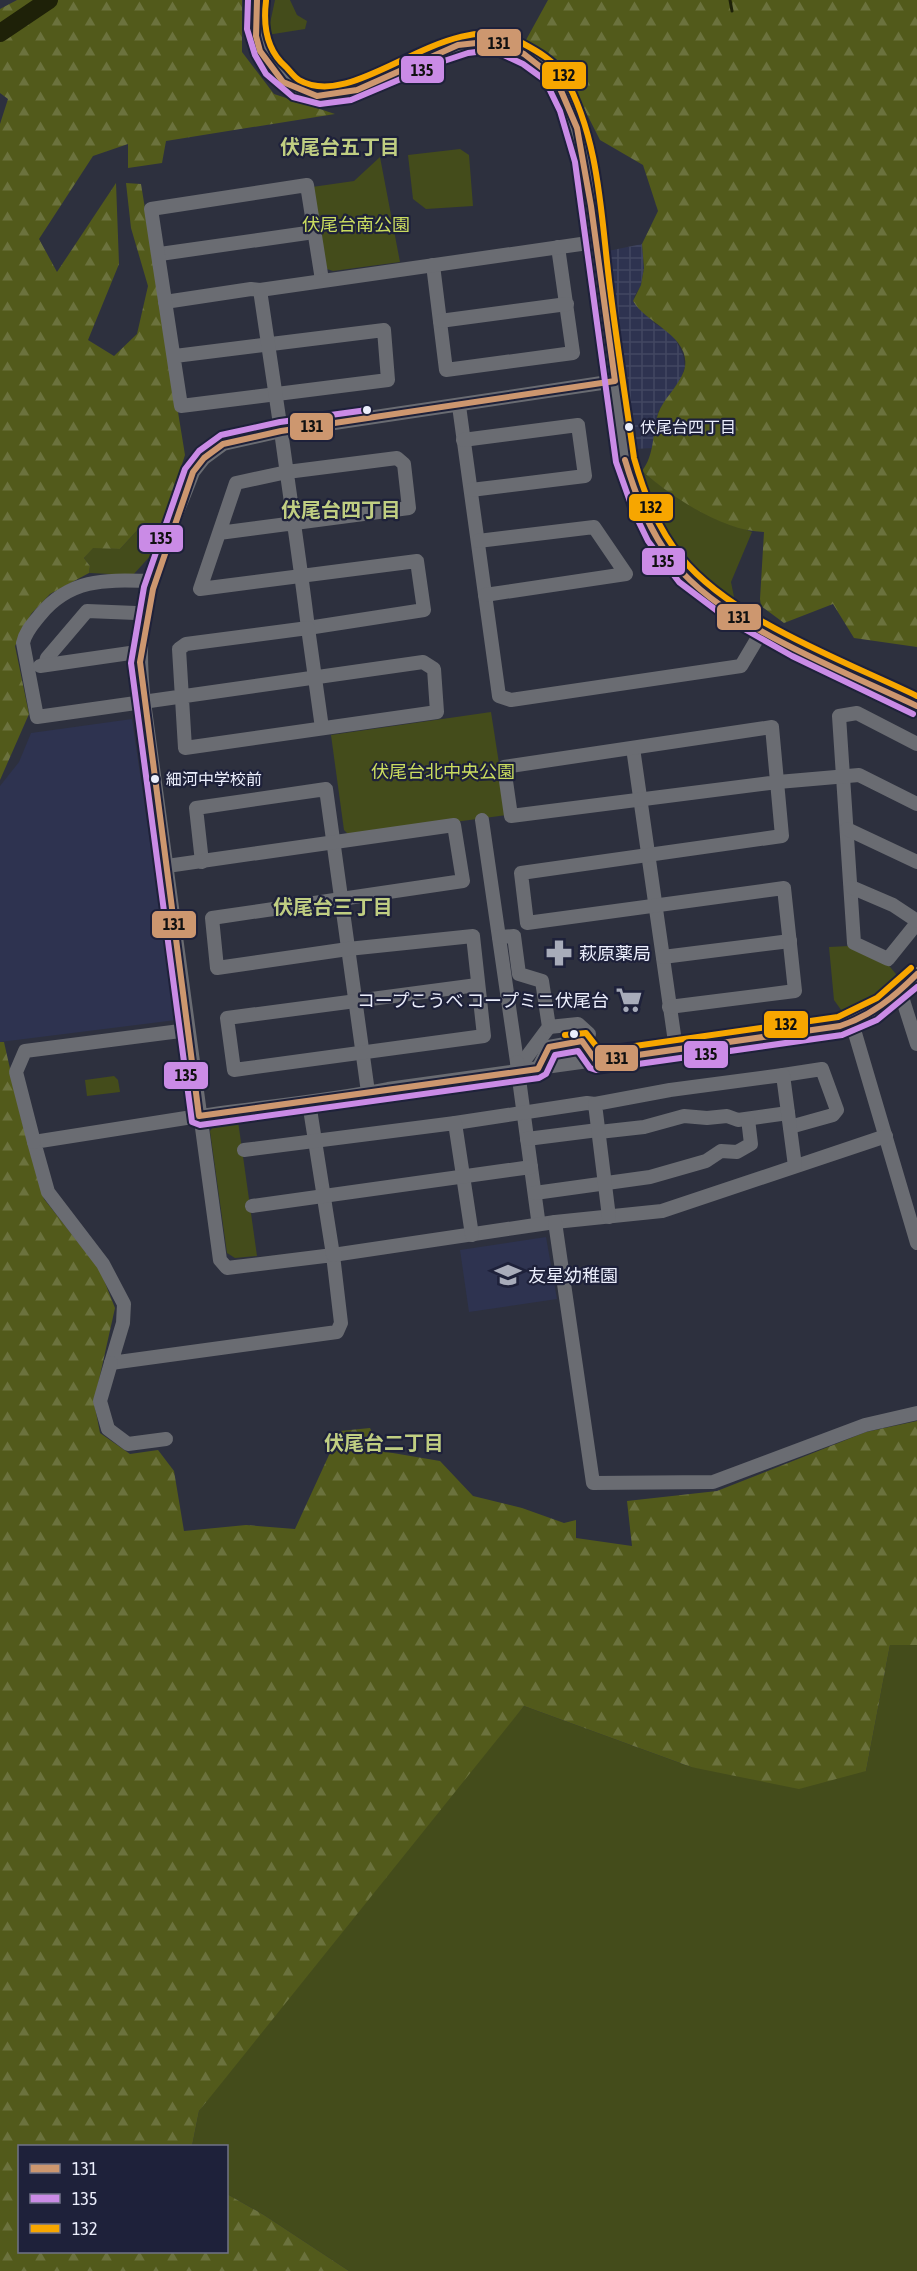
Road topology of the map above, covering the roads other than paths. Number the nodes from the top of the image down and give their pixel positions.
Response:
1 (257, 0) edge
2 (314, 232) junction
3 (596, 242) junction
4 (558, 247) junction
5 (160, 254) junction
6 (433, 265) junction
7 (322, 280) junction
8 (260, 290) junction
9 (165, 302) junction
10 (567, 304) junction
11 (440, 321) junction
12 (268, 345) junction
13 (175, 356) junction
14 (615, 381) junction
15 (275, 394) junction
16 (459, 406) junction
17 (281, 431) junction
18 (464, 440) junction
19 (286, 472) junction
20 (471, 490) junction
21 (294, 523) junction
22 (219, 532) junction
23 (478, 541) junction
24 (302, 576) junction
25 (153, 581) junction
26 (485, 595) junction
27 (136, 613) dead end
28 (308, 628) junction
29 (763, 629) junction
30 (130, 653) dead end
31 (45, 665) junction
32 (28, 668) junction
33 (315, 678) junction
34 (180, 697) junction
35 (144, 702) junction
36 (917, 706) edge
37 (322, 728) junction
38 (917, 744) edge
39 (633, 748) junction
40 (843, 777) junction
41 (778, 782) junction
42 (639, 799) junction
43 (917, 804) edge
44 (482, 820) dead end
45 (847, 829) junction
46 (333, 843) junction
47 (648, 855) junction
48 (202, 862) junction
49 (917, 862) edge
50 (167, 866) junction
51 (851, 887) junction
52 (341, 899) junction
53 (657, 906) junction
54 (917, 922) edge
55 (499, 937) junction
56 (790, 941) junction
57 (348, 949) junction
58 (663, 957) junction
59 (917, 974) edge
60 (477, 985) junction
61 (900, 991) junction
62 (356, 1000) junction
63 (669, 1007) junction
64 (852, 1023) junction
65 (549, 1027) junction
66 (188, 1030) junction
67 (589, 1034) dead end
68 (917, 1044) edge
69 (676, 1049) junction
70 (363, 1052) junction
71 (596, 1060) junction
72 (520, 1062) junction
73 (538, 1069) junction
74 (783, 1075) junction
75 (369, 1092) junction
76 (595, 1104) junction
77 (310, 1109) dead end
78 (524, 1110) junction
79 (199, 1116) junction
80 (748, 1119) junction
81 (789, 1120) junction
82 (455, 1123) junction
83 (599, 1131) junction
84 (886, 1136) junction
85 (527, 1139) junction
86 (34, 1142) junction
87 (317, 1142) junction
88 (244, 1150) dead end
89 (795, 1166) junction
90 (531, 1167) junction
91 (463, 1177) junction
92 (605, 1183) junction
93 (534, 1193) junction
94 (324, 1196) junction
95 (252, 1206) dead end
96 (609, 1217) junction
97 (538, 1219) dead end
98 (555, 1222) junction
99 (472, 1235) junction
100 (917, 1243) edge
101 (333, 1255) junction
102 (111, 1363) junction
103 (917, 1413) edge
104 (166, 1439) dead end

1 - 3 street
2 - 5 street
2 - 5 street
2 - 7 street
3 - 4 street
3 - 14 street
4 - 6 street
4 - 10 street
5 - 9 street
6 - 7 street
6 - 11 street
7 - 8 street
8 - 9 street
8 - 12 street
9 - 13 street
10 - 11 street
10 - 11 street
12 - 13 street
12 - 15 street
12 - 15 street
13 - 15 street
14 - 16 street
14 - 29 street
15 - 17 street
16 - 17 street
16 - 18 street
17 - 19 street
17 - 25 street
18 - 20 street
18 - 20 street
19 - 21 street
19 - 21 street
19 - 22 street
20 - 23 street
21 - 22 street
21 - 24 street
22 - 24 street
23 - 26 street
23 - 26 street
24 - 28 street
24 - 28 street
25 - 32 street
25 - 35 street
26 - 29 street
27 - 31 street
28 - 33 street
28 - 34 street
29 - 36 street
30 - 31 street
31 - 32 street
32 - 35 street
33 - 34 street
33 - 37 street
33 - 37 street
34 - 35 street
34 - 37 street
35 - 50 street
38 - 40 street
39 - 41 street
39 - 42 street
39 - 42 street
40 - 41 street
40 - 43 street
40 - 45 street
41 - 42 street
41 - 47 street
42 - 47 street
44 - 55 street
45 - 49 street
45 - 51 street
46 - 48 street
46 - 48 street
46 - 52 street
46 - 52 street
47 - 53 street
47 - 53 street
48 - 50 street
50 - 66 street
51 - 54 street
51 - 54 street
52 - 57 street
52 - 57 street
53 - 56 street
53 - 58 street
55 - 65 street
55 - 72 street
56 - 58 street
56 - 63 street
57 - 60 street
57 - 62 street
58 - 63 street
59 - 61 street
60 - 62 street
60 - 70 street
61 - 64 street
61 - 68 street
62 - 70 street
62 - 70 street
63 - 69 street
64 - 69 street
64 - 84 street
65 - 67 street
65 - 72 street
66 - 79 street
66 - 86 street
69 - 71 street
70 - 75 street
71 - 73 street
71 - 73 street
72 - 78 street, bridge
73 - 75 street
74 - 76 street
74 - 81 street
74 - 81 street
75 - 79 street
76 - 78 street
76 - 83 street
77 - 87 street
78 - 82 street
78 - 85 street
79 - 86 street
79 - 101 street
80 - 81 street
80 - 83 street
80 - 92 street
81 - 89 street
82 - 87 street
82 - 91 street
83 - 85 street
83 - 92 street
84 - 89 street
84 - 100 street
85 - 90 street
86 - 102 street
87 - 88 street
87 - 94 street
89 - 96 street
90 - 91 street
90 - 93 street
91 - 94 street
91 - 99 street
92 - 93 street
92 - 96 street
93 - 97 street
94 - 95 street
94 - 101 street
96 - 98 street
98 - 99 street
98 - 103 street
99 - 101 street
101 - 102 street
102 - 104 street

